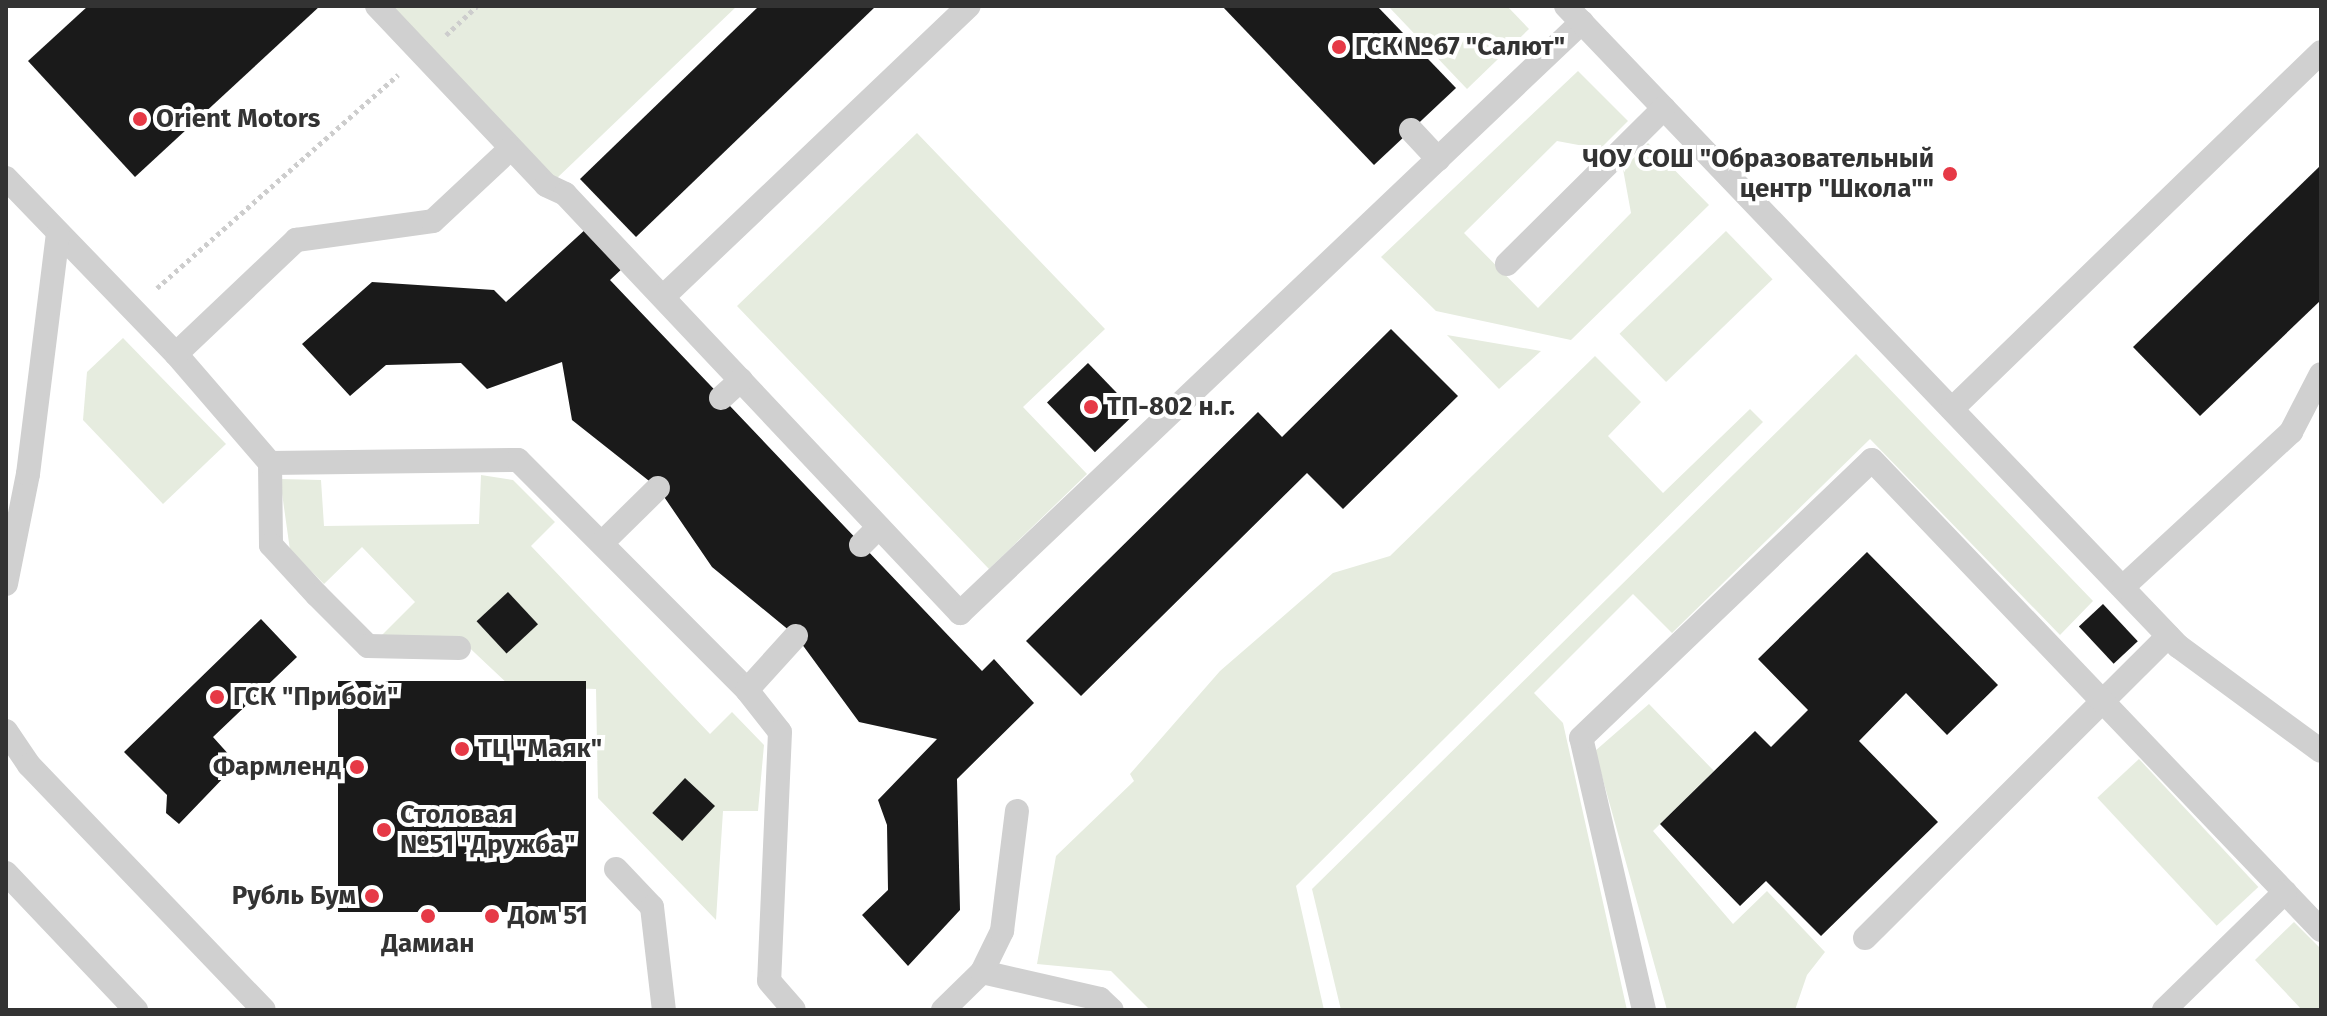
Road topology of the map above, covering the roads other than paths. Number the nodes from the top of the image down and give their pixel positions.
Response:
1 (377, 6) edge
2 (969, 6) edge
3 (1574, 14) edge
4 (2321, 52) edge
5 (1664, 108) junction
6 (1411, 130) dead end
7 (510, 149) junction
8 (1438, 159) junction
9 (6, 178) edge
10 (58, 233) junction
11 (1507, 264) dead end
12 (663, 297) junction
13 (176, 354) junction
14 (2321, 374) edge
15 (741, 380) junction
16 (721, 398) dead end
17 (1952, 409) junction
18 (270, 463) junction
19 (658, 488) dead end
20 (879, 527) junction
21 (603, 542) junction
22 (861, 545) dead end
23 (6, 584) edge
24 (2123, 587) junction
25 (796, 636) dead end
26 (2168, 636) junction
27 (459, 648) dead end
28 (747, 690) junction
29 (2100, 700) junction
30 (6, 731) edge
31 (2321, 751) edge
32 (1017, 811) dead end
33 (616, 869) dead end
34 (6, 873) edge
35 (2285, 892) junction
36 (2321, 930) edge
37 (1865, 938) dead end
38 (982, 972) junction
39 (136, 1010) edge
40 (264, 1010) edge
41 (664, 1010) edge
42 (794, 1010) edge
43 (943, 1010) edge
44 (1112, 1010) edge
45 (1644, 1010) edge
46 (2164, 1010) edge

1 - 7 lane
2 - 12 lane
3 - 5 lane
3 - 8 lane
4 - 17 lane
5 - 11 lane
5 - 17 lane
6 - 8 lane
7 - 12 lane
7 - 13 lane
8 - 20 lane
9 - 10 lane
10 - 13 lane
10 - 23 lane
12 - 15 lane
13 - 18 lane
14 - 24 lane
15 - 16 lane
15 - 20 lane
17 - 24 lane
18 - 21 lane
18 - 27 lane
19 - 21 lane
20 - 22 lane
21 - 28 lane
24 - 26 lane
25 - 28 lane
26 - 29 lane
26 - 31 lane
28 - 42 lane
29 - 35 lane
29 - 37 lane
29 - 45 lane
30 - 40 lane
32 - 38 lane
33 - 41 lane
34 - 39 lane
35 - 36 lane
35 - 46 lane
38 - 43 lane
38 - 44 lane

